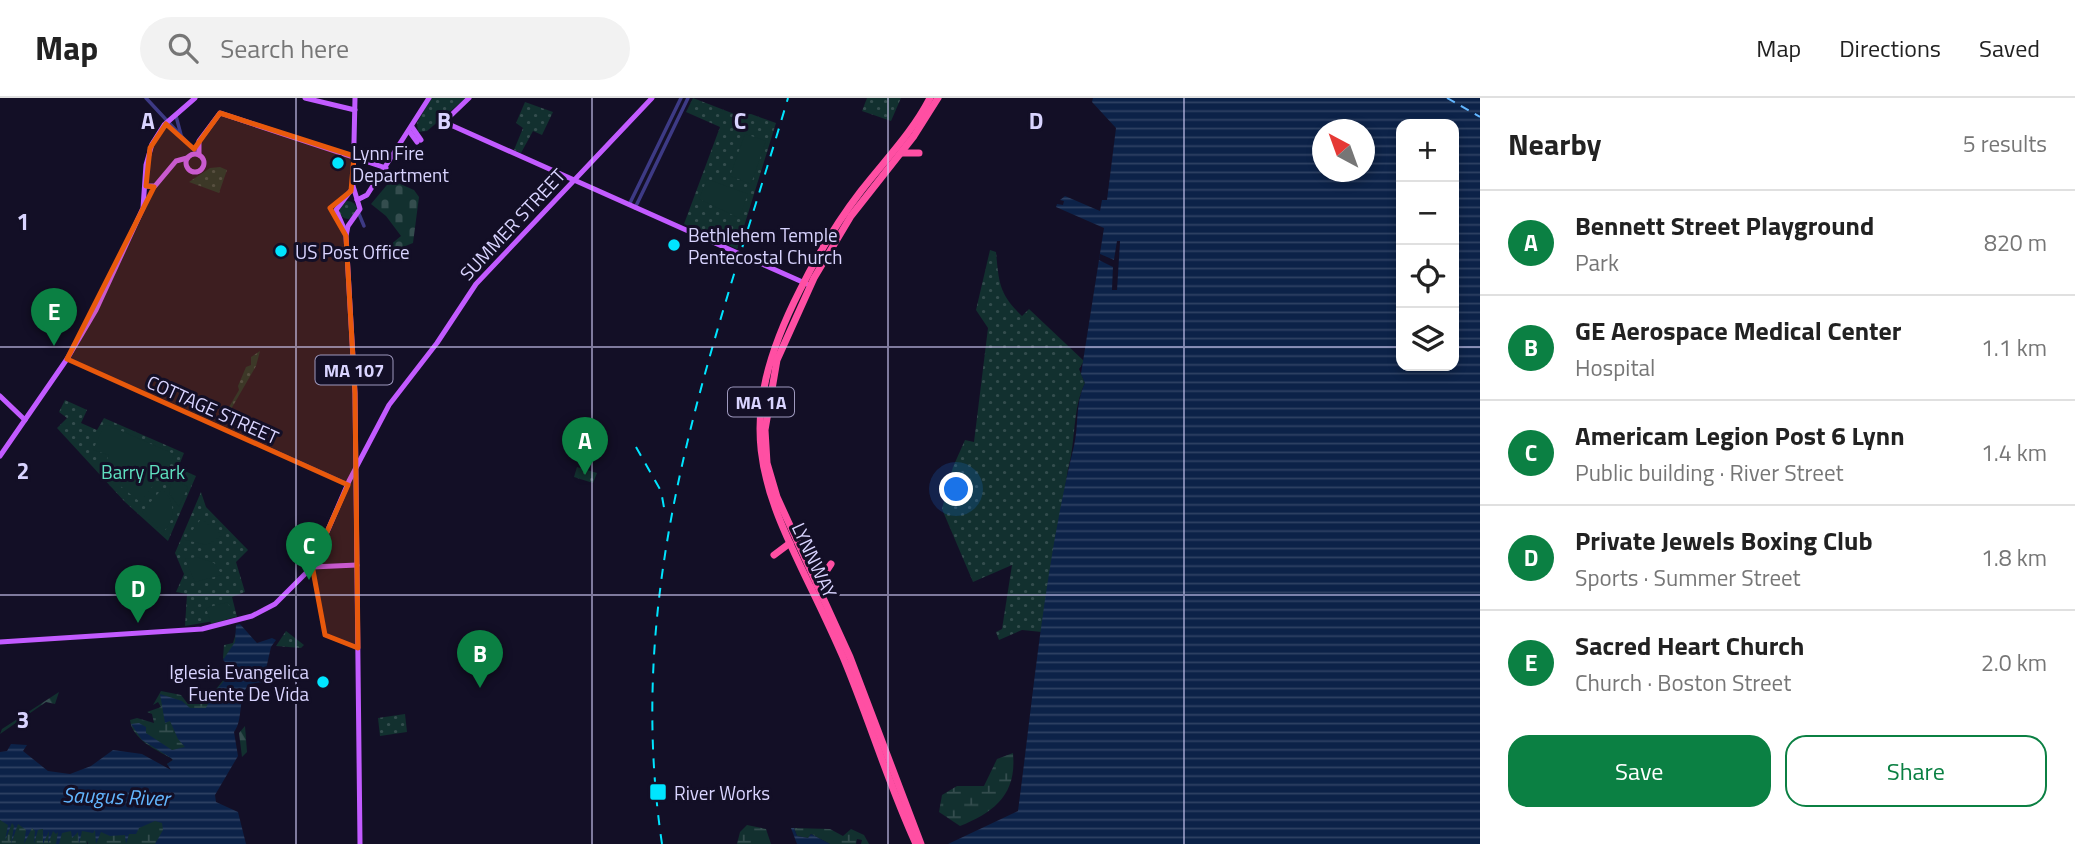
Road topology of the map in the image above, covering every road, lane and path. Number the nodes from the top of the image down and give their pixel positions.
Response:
1 (146, 98) edge
2 (195, 98) edge
3 (305, 98) edge
4 (355, 98) edge
5 (429, 98) edge
6 (469, 98) edge
7 (681, 98) edge
8 (688, 98) edge
9 (930, 98) edge
10 (938, 98) edge
11 (652, 99) edge
12 (355, 110) junction
13 (176, 116) junction
14 (167, 122) junction
15 (410, 129) junction
16 (182, 136) junction
17 (419, 141) dead end
18 (188, 143) junction
19 (901, 153) junction
20 (919, 153) dead end
21 (199, 155) junction
22 (354, 156) junction
23 (188, 157) junction
24 (172, 166) junction
25 (186, 167) junction
26 (386, 169) junction
27 (573, 181) junction
28 (157, 184) junction
29 (146, 186) junction
30 (353, 186) junction
31 (344, 200) junction
32 (356, 200) junction
33 (632, 206) junction
34 (143, 208) junction
35 (359, 214) junction
36 (340, 220) junction
37 (352, 222) junction
38 (346, 236) junction
39 (807, 284) junction
40 (67, 359) junction
41 (0, 396) edge
42 (25, 420) junction
43 (0, 456) edge
44 (356, 471) junction
45 (348, 484) junction
46 (790, 543) junction
47 (774, 555) dead end
48 (831, 564) dead end
49 (357, 565) junction
50 (312, 567) junction
51 (817, 585) junction
52 (0, 642) edge
53 (358, 648) junction
54 (360, 844) edge
55 (919, 844) edge

1 - 14 street
2 - 13 main road
3 - 12 main road
4 - 12 main road
5 - 15 main road
6 - 27 main road
7 - 33 street
8 - 33 street
9 - 39 highway, LYNNWAY / MA 1A
10 - 19 highway, LYNNWAY / MA 1A
11 - 27 main road, SUMMER STREET
12 - 22 main road
13 - 14 main road
13 - 16 street
14 - 16 street
14 - 29 main road
15 - 17 main road
15 - 26 main road
16 - 18 street
18 - 21 street
18 - 23 street
19 - 20 highway
19 - 39 highway, LYNNWAY / MA 1A
21 - 22 main road
21 - 23 main road
21 - 25 main road
22 - 26 main road
22 - 30 main road
23 - 24 main road
23 - 25 main road
24 - 25 main road
24 - 28 main road
26 - 32 main road
27 - 33 main road
27 - 44 main road, SUMMER STREET
28 - 29 main road
28 - 34 main road
29 - 34 main road
30 - 31 main road
30 - 32 main road
31 - 32 main road
31 - 36 main road
32 - 35 main road
33 - 39 main road
34 - 40 main road
35 - 37 main road, MA 107
35 - 37 street
36 - 37 main road
36 - 38 main road, MA 107
37 - 38 main road, MA 107
38 - 44 main road, MA 107
39 - 46 highway, LYNNWAY / MA 1A
39 - 51 highway, LYNNWAY / MA 1A
40 - 42 main road
40 - 45 street, COTTAGE STREET
41 - 42 main road
42 - 43 main road
44 - 45 main road, SUMMER STREET
44 - 49 main road, MA 107
45 - 50 main road, SUMMER STREET
46 - 47 highway
46 - 55 highway, LYNNWAY / MA 1A
48 - 51 highway
49 - 50 main road
49 - 53 main road, MA 107
50 - 52 main road, SUMMER STREET
50 - 53 street
51 - 55 highway, LYNNWAY / MA 1A
53 - 54 main road, MA 107

